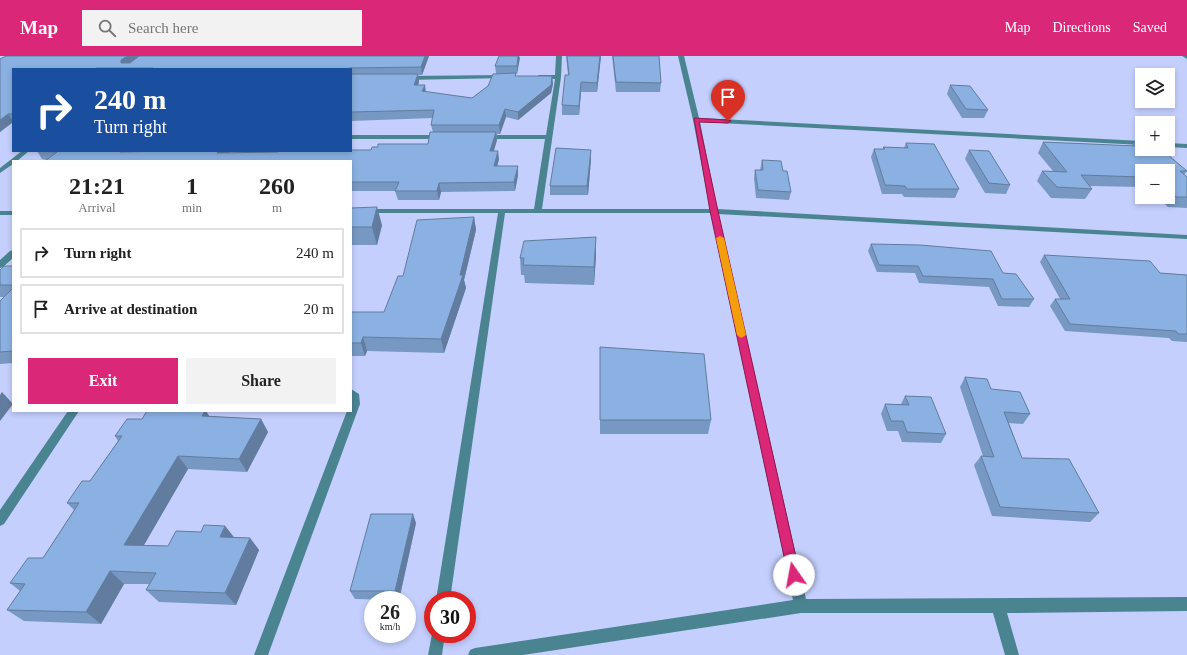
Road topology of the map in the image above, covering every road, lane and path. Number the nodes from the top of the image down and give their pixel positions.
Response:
1 (558, 56) edge
2 (680, 56) edge
3 (510, 77) edge
4 (534, 77) edge
5 (558, 77) junction
6 (399, 78) edge
7 (696, 120) junction
8 (352, 137) edge
9 (454, 137) edge
10 (477, 137) edge
11 (548, 137) junction
12 (1135, 143) edge
13 (1175, 145) edge
14 (1187, 146) edge
15 (25, 152) edge
16 (14, 160) edge
17 (12, 162) edge
18 (0, 171) edge
19 (352, 210) edge
20 (502, 210) junction
21 (538, 210) junction
22 (714, 211) junction
23 (0, 213) edge
24 (12, 213) edge
25 (1187, 237) edge
26 (12, 254) edge
27 (0, 266) edge
28 (352, 394) edge
29 (73, 412) edge
30 (0, 520) edge
31 (444, 591) edge
32 (1187, 604) edge
33 (801, 606) junction
34 (998, 606) junction
35 (437, 643) edge
36 (261, 655) edge
37 (435, 655) edge
38 (475, 655) edge
39 (1012, 655) edge

1 - 5 street
2 - 7 street
3 - 6 street
4 - 5 street
5 - 11 street
7 - 12 street
7 - 22 street
8 - 9 street
10 - 11 street
11 - 21 street
13 - 14 street
15 - 16 street
17 - 18 street
19 - 20 street
20 - 21 street
20 - 31 street
21 - 22 street
22 - 25 street
22 - 33 street
23 - 24 street
26 - 27 street
28 - 36 street
29 - 30 street
32 - 34 street
33 - 34 street
33 - 38 street
34 - 39 street
35 - 37 street

